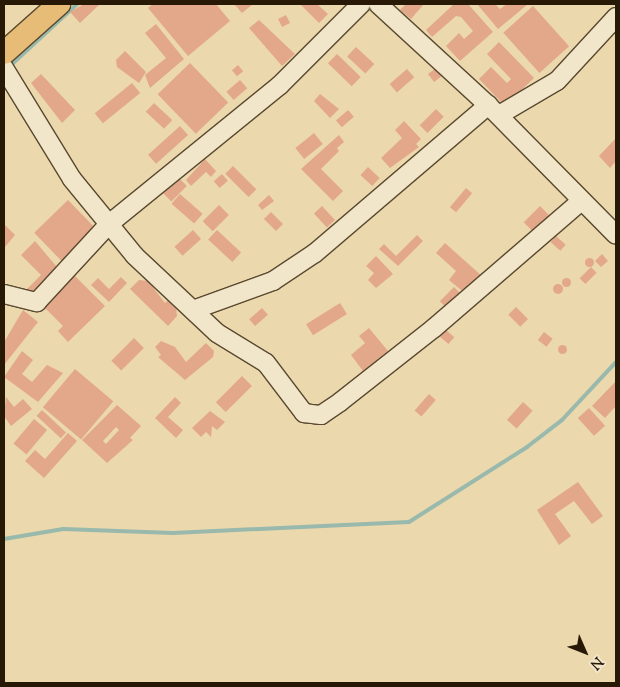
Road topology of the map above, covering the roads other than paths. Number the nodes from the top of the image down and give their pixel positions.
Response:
1 (59, 4) edge
2 (361, 4) edge
3 (378, 4) edge
4 (616, 17) edge
5 (4, 53) edge
6 (4, 68) edge
7 (494, 110) junction
8 (581, 201) junction
9 (109, 224) junction
10 (616, 236) edge
11 (4, 294) edge
12 (193, 310) junction

1 - 5 main road
2 - 9 street
3 - 7 street
4 - 7 street
6 - 9 street
7 - 8 street
7 - 12 street
8 - 10 street
8 - 12 street
9 - 11 street
9 - 12 street

